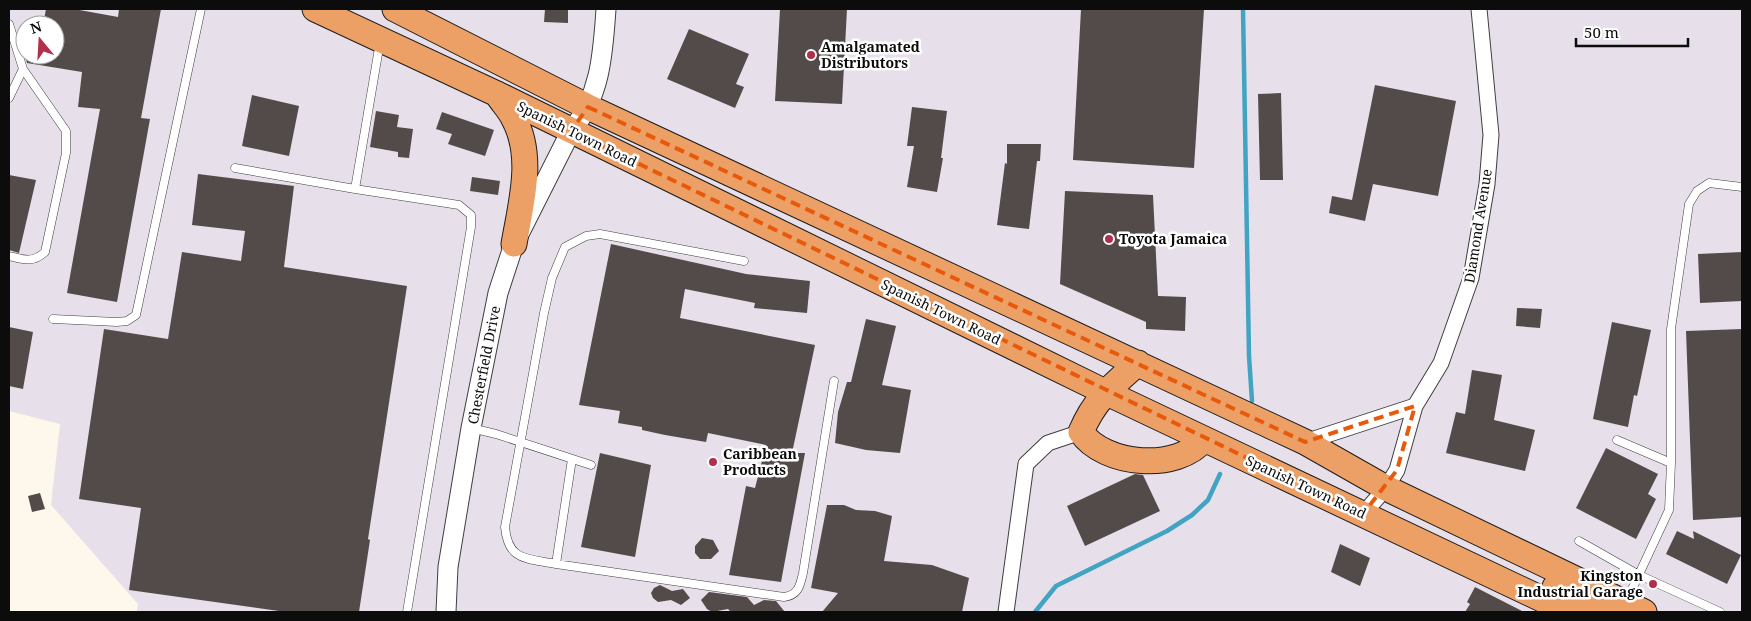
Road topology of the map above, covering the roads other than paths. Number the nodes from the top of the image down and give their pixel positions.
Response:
1 (201, 9) edge
2 (315, 9) edge
3 (395, 9) edge
4 (606, 9) edge
5 (1479, 9) edge
6 (9, 24) edge
7 (380, 40) junction
8 (23, 68) junction
9 (497, 94) junction
10 (9, 98) edge
11 (588, 106) junction
12 (571, 131) junction
13 (235, 168) dead end
14 (1742, 187) edge
15 (355, 189) junction
16 (514, 244) junction
17 (9, 256) edge
18 (744, 261) dead end
19 (53, 319) dead end
20 (1138, 363) junction
21 (834, 380) dead end
22 (1105, 392) junction
23 (1415, 406) junction
24 (471, 428) junction
25 (1082, 432) junction
26 (1204, 439) junction
27 (1617, 440) dead end
28 (522, 442) junction
29 (1305, 442) junction
30 (572, 459) junction
31 (1671, 464) junction
32 (591, 465) dead end
33 (1386, 488) junction
34 (1363, 514) junction
35 (1579, 541) dead end
36 (1522, 554) junction
37 (556, 564) junction
38 (1639, 574) junction
39 (1635, 608) edge
40 (407, 612) edge
41 (446, 612) edge
42 (1006, 612) edge
43 (1568, 612) edge
44 (1601, 612) edge
45 (1720, 612) edge

1 - 19 lane
2 - 7 highway, Spanish Town Road
3 - 11 highway
4 - 11 street, Chesterfield Drive
5 - 23 street, Diamond Avenue
6 - 8 lane
7 - 9 highway, Spanish Town Road
7 - 15 lane
8 - 10 lane
8 - 17 lane
9 - 12 highway, Spanish Town Road
9 - 16 highway
11 - 12 street, Chesterfield Drive
11 - 20 highway
12 - 16 street, Chesterfield Drive
12 - 22 highway, Spanish Town Road
13 - 15 lane
14 - 31 lane
15 - 40 lane
16 - 24 street, Chesterfield Drive
18 - 28 lane
20 - 22 highway
20 - 29 highway
21 - 37 lane
22 - 25 highway
22 - 26 highway, Spanish Town Road
23 - 29 street
23 - 33 street, Diamond Avenue
24 - 28 lane
24 - 41 street, Chesterfield Drive
25 - 26 highway
25 - 42 street
26 - 34 highway, Spanish Town Road
27 - 31 lane
28 - 30 lane
28 - 37 lane
29 - 33 highway
30 - 32 lane
30 - 37 lane
31 - 38 lane
33 - 34 street, Diamond Avenue
33 - 36 highway
34 - 43 highway, Spanish Town Road
35 - 38 lane
36 - 39 highway
36 - 44 highway
38 - 39 lane
38 - 45 lane

